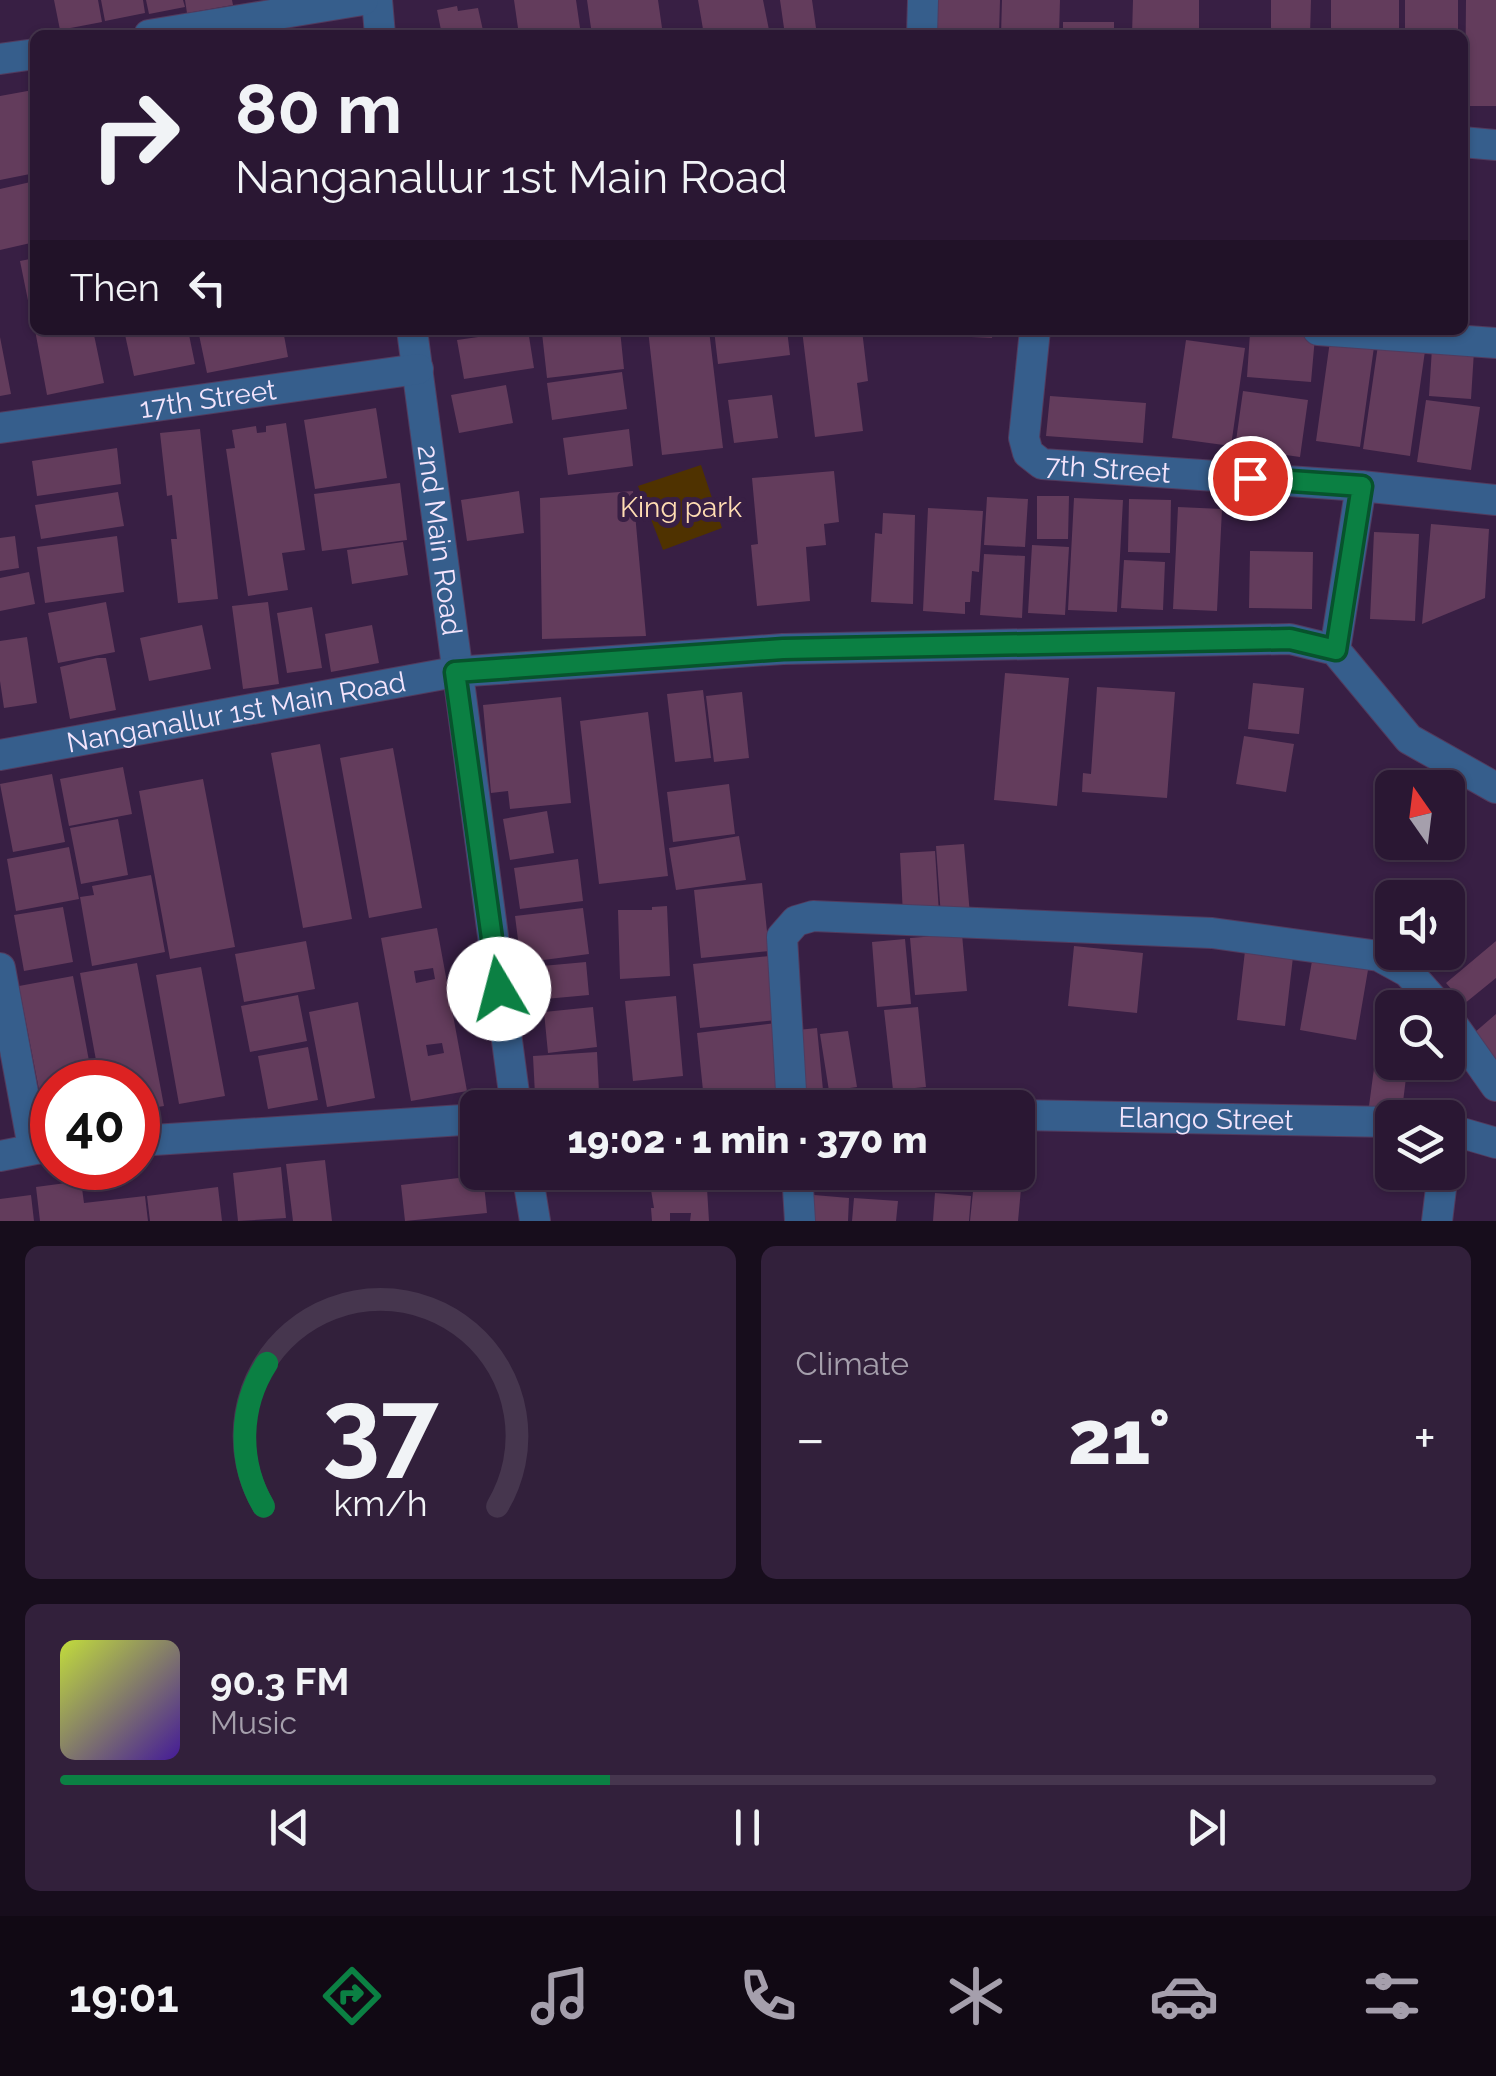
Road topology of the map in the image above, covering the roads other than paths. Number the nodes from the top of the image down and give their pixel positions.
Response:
1 (363, 0) edge
2 (377, 0) edge
3 (923, 0) edge
4 (180, 30) edge
5 (380, 30) edge
6 (922, 30) edge
7 (30, 55) edge
8 (0, 59) edge
9 (1468, 143) edge
10 (1496, 145) edge
11 (413, 335) edge
12 (1034, 335) edge
13 (1382, 335) edge
14 (1496, 344) edge
15 (418, 368) junction
16 (0, 428) edge
17 (1362, 486) junction
18 (1495, 494) edge
19 (1336, 650) junction
20 (455, 672) junction
21 (0, 755) edge
22 (1496, 788) edge
23 (0, 968) edge
24 (1424, 990) edge
25 (1465, 1042) edge
26 (1496, 1086) edge
27 (513, 1090) edge
28 (791, 1090) edge
29 (30, 1092) edge
30 (1035, 1116) edge
31 (460, 1121) edge
32 (1375, 1122) edge
33 (1465, 1135) edge
34 (160, 1139) edge
35 (1496, 1143) edge
36 (30, 1149) edge
37 (0, 1156) edge
38 (530, 1190) edge
39 (798, 1190) edge
40 (1441, 1190) edge
41 (535, 1221) edge
42 (800, 1221) edge
43 (1437, 1221) edge

1 - 4 street
2 - 5 street
3 - 6 street
7 - 8 street
9 - 10 street
11 - 15 street, 2nd Main Road
12 - 17 street, 7th Street
13 - 14 street
15 - 16 street, 17th Street
15 - 20 street, 2nd Main Road
17 - 18 street, 7th Street
17 - 19 street
19 - 20 street, Nanganallur 1st Main Road
19 - 22 street
20 - 21 street, Nanganallur 1st Main Road
20 - 27 street, 2nd Main Road
23 - 29 street
24 - 28 street
25 - 26 street
30 - 32 street, Elango Street
31 - 34 street
33 - 35 street
36 - 37 street
38 - 41 street
39 - 42 street
40 - 43 street

